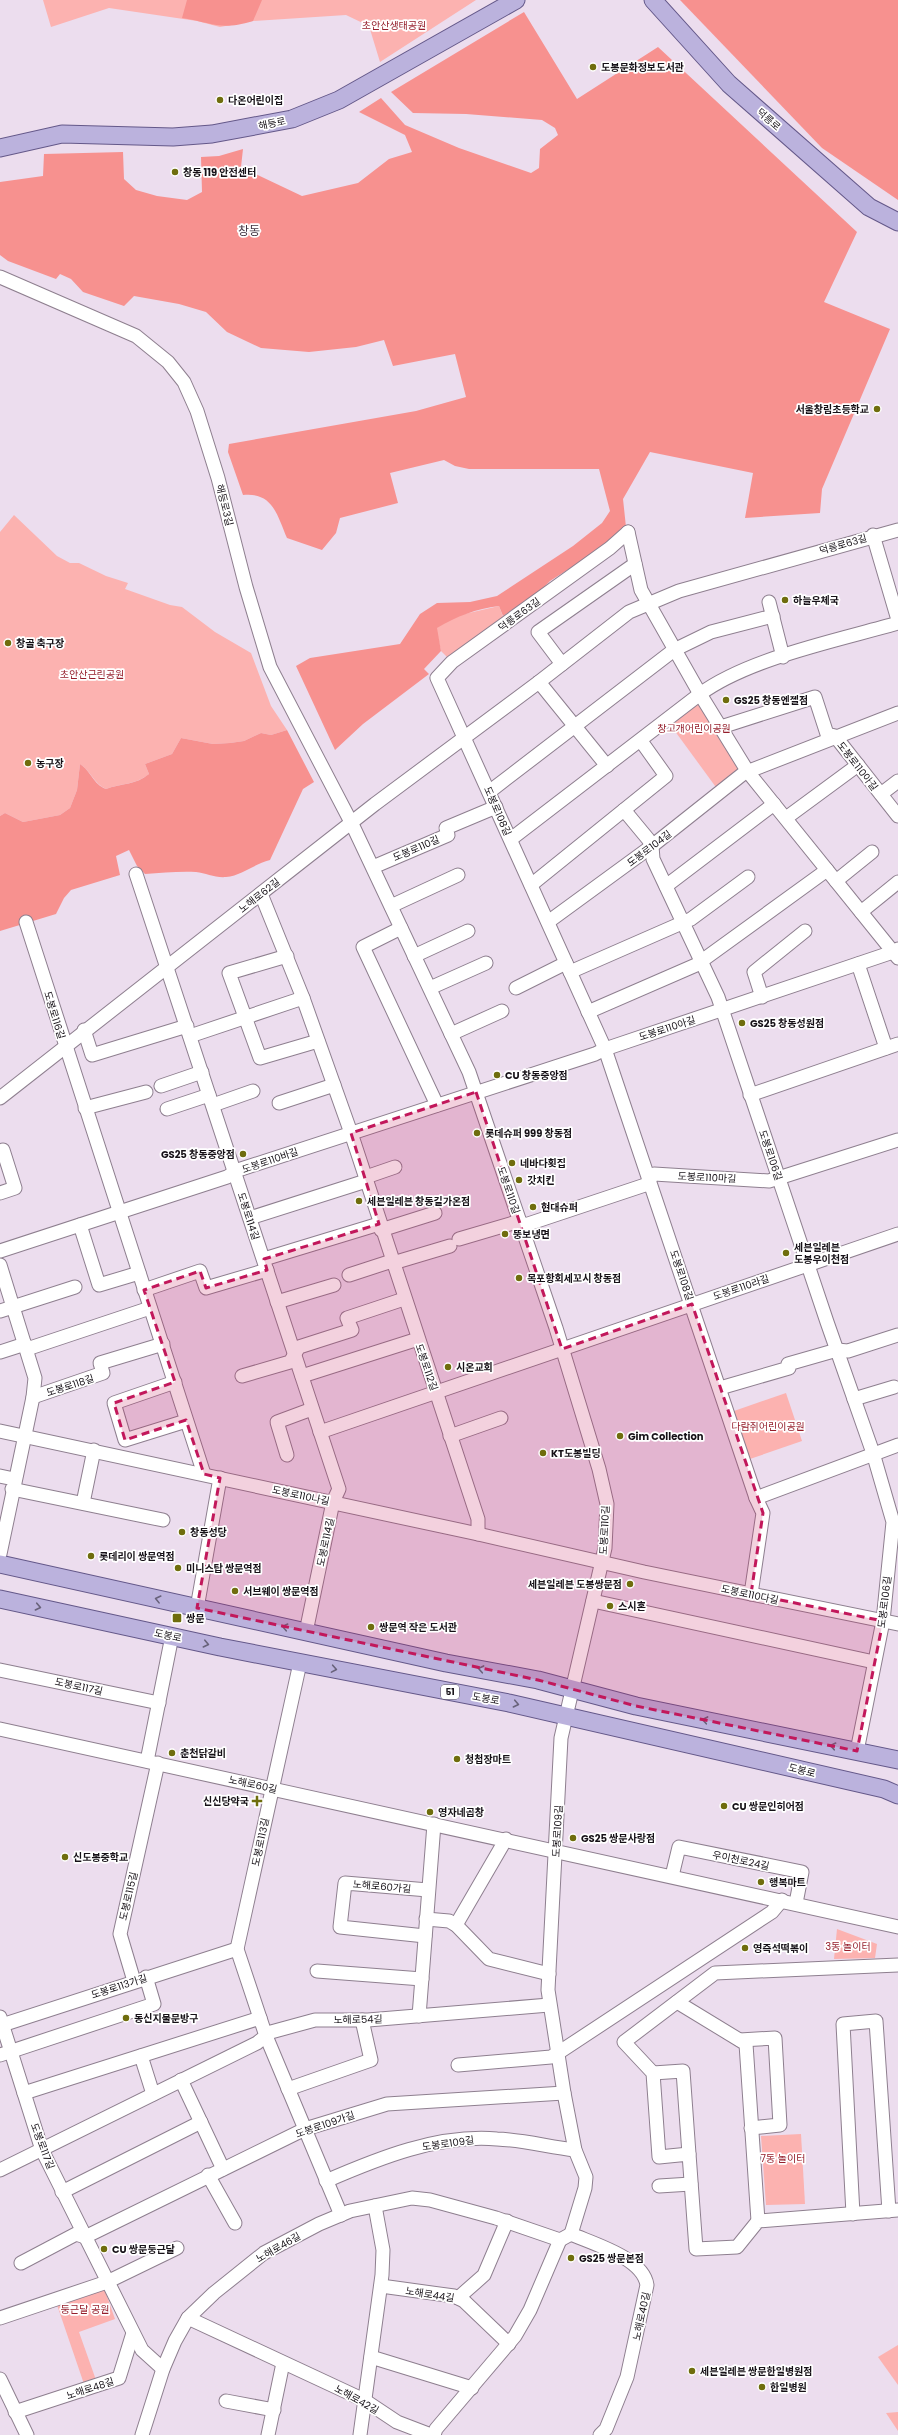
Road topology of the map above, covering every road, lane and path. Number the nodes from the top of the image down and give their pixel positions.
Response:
1 (516, 0) edge
2 (653, 0) edge
3 (0, 148) edge
4 (898, 222) edge
5 (0, 277) edge
6 (898, 530) edge
7 (873, 536) junction
8 (634, 564) junction
9 (769, 602) dead end
10 (650, 604) junction
11 (773, 616) junction
12 (898, 620) edge
13 (898, 623) edge
14 (674, 650) junction
15 (783, 657) junction
16 (562, 664) junction
17 (539, 682) junction
18 (700, 694) junction
19 (898, 713) edge
20 (576, 727) junction
21 (721, 727) junction
22 (835, 736) junction
23 (464, 738) junction
24 (641, 741) junction
25 (858, 765) junction
26 (608, 766) junction
27 (748, 772) junction
28 (898, 781) edge
29 (489, 792) junction
30 (881, 794) junction
31 (774, 804) junction
32 (496, 807) junction
33 (624, 810) junction
34 (898, 816) edge
35 (786, 818) junction
36 (352, 824) junction
37 (511, 839) junction
38 (652, 846) junction
39 (872, 852) dead end
40 (373, 867) junction
41 (827, 870) junction
42 (136, 874) dead end
43 (458, 875) dead end
44 (748, 877) dead end
45 (836, 881) junction
46 (898, 882) edge
47 (531, 885) junction
48 (666, 886) junction
49 (261, 894) junction
50 (391, 906) junction
51 (861, 912) junction
52 (26, 922) dead end
53 (548, 922) junction
54 (683, 923) junction
55 (401, 928) junction
56 (468, 931) dead end
57 (805, 932) dead end
58 (896, 953) edge
59 (287, 956) junction
60 (414, 956) junction
61 (701, 961) junction
62 (486, 963) dead end
63 (858, 964) junction
64 (166, 966) junction
65 (568, 967) junction
66 (430, 988) junction
67 (516, 988) dead end
68 (762, 997) junction
69 (303, 998) junction
70 (502, 1011) dead end
71 (722, 1011) junction
72 (588, 1012) junction
73 (246, 1017) junction
74 (84, 1030) junction
75 (188, 1031) junction
76 (451, 1034) junction
77 (318, 1041) junction
78 (65, 1046) junction
79 (892, 1046) edge
80 (605, 1049) junction
81 (202, 1072) junction
82 (334, 1085) junction
83 (160, 1086) dead end
84 (252, 1091) dead end
85 (146, 1092) dead end
86 (476, 1092) junction
87 (750, 1095) junction
88 (0, 1098) edge
89 (211, 1100) junction
90 (279, 1103) dead end
91 (437, 1105) junction
92 (85, 1108) junction
93 (167, 1108) dead end
94 (351, 1134) junction
95 (898, 1140) edge
96 (3, 1150) dead end
97 (395, 1168) dead end
98 (235, 1172) junction
99 (779, 1178) junction
100 (366, 1179) junction
101 (650, 1180) junction
102 (0, 1193) edge
103 (120, 1212) junction
104 (435, 1213) dead end
105 (250, 1218) junction
106 (521, 1224) junction
107 (80, 1225) junction
108 (380, 1227) junction
109 (898, 1234) edge
110 (0, 1252) edge
111 (392, 1262) junction
112 (807, 1264) junction
113 (0, 1265) edge
114 (265, 1265) junction
115 (139, 1273) junction
116 (349, 1275) dead end
117 (334, 1285) dead end
118 (75, 1287) dead end
119 (144, 1290) junction
120 (404, 1299) junction
121 (277, 1302) junction
122 (692, 1304) junction
123 (14, 1306) junction
124 (150, 1308) junction
125 (0, 1311) edge
126 (898, 1335) edge
127 (418, 1339) junction
128 (162, 1344) junction
129 (26, 1346) junction
130 (562, 1349) junction
131 (837, 1350) junction
132 (0, 1352) edge
133 (295, 1355) junction
134 (242, 1376) dead end
135 (302, 1376) junction
136 (175, 1382) junction
137 (894, 1387) dead end
138 (720, 1388) junction
139 (435, 1391) junction
140 (33, 1397) junction
141 (854, 1399) junction
142 (312, 1409) junction
143 (501, 1418) dead end
144 (186, 1420) junction
145 (0, 1431) edge
146 (320, 1432) junction
147 (23, 1436) junction
148 (450, 1436) junction
149 (898, 1445) edge
150 (94, 1450) junction
151 (873, 1453) junction
152 (287, 1455) dead end
153 (204, 1474) junction
154 (0, 1476) edge
155 (220, 1478) junction
156 (9, 1492) edge
157 (756, 1498) junction
158 (333, 1502) junction
159 (83, 1503) junction
160 (163, 1520) dead end
161 (478, 1534) junction
162 (0, 1554) edge
163 (602, 1561) junction
164 (0, 1564) edge
165 (751, 1594) junction
166 (0, 1599) edge
167 (593, 1601) junction
168 (197, 1608) junction
169 (883, 1621) junction
170 (898, 1624) edge
171 (306, 1632) junction
172 (172, 1636) junction
173 (874, 1662) junction
174 (300, 1663) junction
175 (0, 1670) edge
176 (573, 1690) junction
177 (158, 1703) junction
178 (566, 1716) junction
179 (0, 1729) edge
180 (857, 1751) junction
181 (898, 1760) edge
182 (152, 1762) junction
183 (272, 1789) junction
184 (898, 1795) edge
185 (434, 1824) junction
186 (506, 1839) junction
187 (556, 1851) junction
188 (672, 1876) junction
189 (428, 1890) junction
190 (782, 1900) junction
191 (796, 1903) junction
192 (426, 1919) junction
193 (456, 1925) junction
194 (898, 1927) edge
195 (425, 1936) junction
196 (237, 1949) junction
197 (898, 1965) edge
198 (317, 1971) dead end
199 (548, 1974) junction
200 (140, 1979) junction
201 (422, 1979) junction
202 (676, 2002) junction
203 (549, 2005) junction
204 (419, 2016) junction
205 (260, 2018) junction
206 (362, 2020) junction
207 (1, 2021) edge
208 (266, 2036) junction
209 (740, 2040) junction
210 (5, 2053) edge
211 (558, 2054) junction
212 (141, 2056) junction
213 (458, 2065) dead end
214 (653, 2073) junction
215 (181, 2080) junction
216 (288, 2089) junction
217 (24, 2093) junction
218 (564, 2093) junction
219 (153, 2094) junction
220 (201, 2122) junction
221 (751, 2128) junction
222 (305, 2129) junction
223 (42, 2150) junction
224 (576, 2150) junction
225 (689, 2154) junction
226 (223, 2169) junction
227 (0, 2170) edge
228 (208, 2176) junction
229 (326, 2181) junction
230 (691, 2184) junction
231 (659, 2186) dead end
232 (62, 2192) junction
233 (375, 2206) junction
234 (893, 2210) edge
235 (853, 2214) junction
236 (341, 2215) junction
237 (507, 2221) junction
238 (758, 2221) junction
239 (235, 2223) dead end
240 (85, 2237) junction
241 (565, 2237) junction
242 (177, 2248) dead end
243 (21, 2263) dead end
244 (107, 2282) junction
245 (381, 2286) junction
246 (458, 2298) junction
247 (0, 2318) edge
248 (188, 2318) junction
249 (133, 2333) junction
250 (508, 2344) junction
251 (371, 2357) junction
252 (283, 2363) junction
253 (163, 2369) junction
254 (0, 2379) edge
255 (472, 2388) junction
256 (364, 2400) junction
257 (226, 2401) dead end
258 (274, 2410) junction
259 (15, 2412) junction
260 (26, 2435) edge
261 (142, 2435) edge
262 (268, 2435) edge
263 (360, 2435) edge
264 (432, 2435) edge
265 (600, 2435) edge

1 - 3 main road, 해등로
2 - 4 main road, 덕릉로
5 - 36 street, 해등로3길
6 - 7 street, 덕릉로63길
7 - 10 street, 덕릉로63길
7 - 12 street
8 - 10 street, 덕릉로63길
8 - 16 street
8 - 23 street, 덕릉로63길
9 - 11 street
10 - 14 street
10 - 16 street, 덕릉로63길
11 - 14 street
11 - 15 street
13 - 15 street
14 - 18 street
14 - 20 street
15 - 18 street
16 - 17 street, 덕릉로63길
17 - 20 street
17 - 23 street, 덕릉로63길
18 - 21 street
18 - 24 street
19 - 22 street, 도봉로104길
20 - 26 street
20 - 29 street
21 - 22 street, 도봉로110아길
21 - 27 street
22 - 25 street, 도봉로110아길
22 - 27 street, 도봉로104길
23 - 29 street, 도봉로108길
23 - 36 street, 덕릉로63길
24 - 26 street
24 - 33 street
25 - 30 street, 도봉로110아길
25 - 35 street
26 - 37 street
27 - 31 street
27 - 38 street, 도봉로104길
28 - 30 street
29 - 32 street, 도봉로108길
30 - 34 street, 도봉로110아길
31 - 35 street
31 - 48 street
32 - 37 street, 도봉로108길
32 - 40 street, 도봉로110길
33 - 38 street
33 - 47 street
35 - 41 street
36 - 40 street, 도봉로110길
36 - 49 street, 노해로62길
37 - 47 street, 도봉로108길
38 - 48 street, 도봉로106길
38 - 53 street, 도봉로104길
39 - 45 street
40 - 50 street, 도봉로110길
41 - 45 street
41 - 61 street
42 - 64 street
43 - 50 street
44 - 54 street
45 - 51 street
46 - 51 street
47 - 53 street, 도봉로108길
48 - 54 street, 도봉로106길
49 - 59 street, 도봉로112길
49 - 64 street, 노해로62길
50 - 55 street, 도봉로110길
51 - 58 street
52 - 78 street, 도봉로116길
53 - 65 street, 도봉로108길
54 - 61 street, 도봉로106길
54 - 65 street
55 - 60 street, 도봉로110길
55 - 91 street
56 - 60 street
57 - 68 street
58 - 63 street, 도봉로110아길
59 - 69 street, 도봉로112길
59 - 73 street
60 - 66 street, 도봉로110길
61 - 71 street, 도봉로106길
61 - 72 street
62 - 66 street
63 - 68 street, 도봉로110아길
63 - 79 street
64 - 74 street, 노해로62길
64 - 75 street, 도봉로114길
65 - 67 street
65 - 72 street, 도봉로108길
66 - 76 street, 도봉로110길
68 - 71 street, 도봉로110아길
69 - 73 street
69 - 77 street, 도봉로112길
70 - 76 street
71 - 80 street, 도봉로110아길
71 - 87 street, 도봉로106길
72 - 80 street, 도봉로108길
73 - 75 street
73 - 77 street
74 - 75 street
74 - 78 street, 노해로62길
75 - 81 street, 도봉로114길
76 - 86 street, 도봉로110길
77 - 82 street, 도봉로112길
78 - 88 street, 노해로62길
78 - 92 street, 도봉로116길
79 - 87 street
80 - 86 street, 도봉로110아길
80 - 101 street, 도봉로108길
81 - 83 street
81 - 89 street, 도봉로114길
82 - 90 street
82 - 94 street, 도봉로112길
84 - 89 street
85 - 92 street
86 - 91 street, 도봉로110바길
86 - 106 street, 도봉로110길
87 - 99 street, 도봉로106길
89 - 93 street
89 - 98 street, 도봉로114길
91 - 94 street, 도봉로110바길
92 - 103 street, 도봉로116길
94 - 98 street, 도봉로110바길
94 - 100 street, 도봉로112길
95 - 99 street, 도봉로110마길
96 - 102 street
97 - 100 street
98 - 103 street, 도봉로110바길
98 - 105 street, 도봉로114길
99 - 101 street, 도봉로110마길
99 - 112 street, 도봉로106길
100 - 105 street
100 - 108 street, 도봉로112길
101 - 106 street, 도봉로110마길
101 - 122 street, 도봉로108길
103 - 107 street, 도봉로110바길
103 - 115 street, 도봉로116길
104 - 108 street
105 - 114 street, 도봉로114길
106 - 111 street, 도봉로110마길
106 - 130 street, 도봉로110길
107 - 110 street, 도봉로110바길
107 - 115 street
108 - 111 street, 도봉로112길
108 - 114 street
109 - 112 street, 도봉로110라길
111 - 116 street
111 - 120 street, 도봉로112길
112 - 122 street, 도봉로110라길
112 - 131 street, 도봉로106길
113 - 123 street, 도봉로118길
114 - 119 street
114 - 121 street, 도봉로114길
115 - 119 street, 도봉로116길
117 - 121 street
118 - 123 street
119 - 124 street, 도봉로116길
120 - 127 street, 도봉로112길
120 - 133 street
121 - 133 street, 도봉로114길
122 - 130 street, 도봉로110라길
122 - 138 street, 도봉로108길
123 - 125 street
123 - 129 street, 도봉로118길
124 - 128 street, 도봉로116길
124 - 129 street
126 - 131 street
127 - 135 street
127 - 139 street, 도봉로112길
128 - 136 street, 도봉로116길
128 - 140 street, 도봉로118길
129 - 132 street
129 - 140 street, 도봉로118길
130 - 139 street
130 - 163 street, 도봉로110길
131 - 138 street
131 - 141 street, 도봉로106길
133 - 134 street
133 - 135 street, 도봉로114길
135 - 142 street, 도봉로114길
136 - 144 street, 도봉로116길
136 - 144 street
137 - 141 street
138 - 157 street, 도봉로108길
139 - 146 street
139 - 148 street, 도봉로112길
140 - 147 street, 도봉로118길
141 - 151 street, 도봉로106길
142 - 146 street, 도봉로114길
142 - 152 street
143 - 148 street
144 - 153 street, 도봉로116길
145 - 147 street, 도봉로110나길
146 - 158 street, 도봉로114길
147 - 150 street, 도봉로110나길
147 - 156 street, 도봉로118길
148 - 161 street, 도봉로112길
149 - 151 street
150 - 153 street, 도봉로110나길
150 - 159 street
151 - 157 street
151 - 169 street, 도봉로106길
153 - 155 street, 도봉로110나길
154 - 156 street
155 - 158 street, 도봉로110나길
155 - 168 street
156 - 159 street
156 - 162 street, 도봉로118길
157 - 165 street, 도봉로108길
158 - 161 street, 도봉로110나길
158 - 171 street, 도봉로114길
159 - 160 street
161 - 163 street, 도봉로110나길
163 - 165 street, 도봉로110다길
163 - 167 street, 도봉로110길
168 -> 164 main road
165 - 169 street, 도봉로110다길
166 -> 172 main road, 도봉로 / 51
167 - 173 street
167 - 176 street, 도봉로110길
171 -> 168 main road
169 - 170 street, 도봉로110다길
169 - 173 street, 도봉로106길
176 -> 171 main road
172 -> 174 main road, 도봉로 / 51
172 - 177 street, 도봉로115길
173 - 180 street, 도봉로106길
174 -> 178 main road, 도봉로 / 51
174 - 183 street, 도봉로113길
175 - 177 street, 도봉로117길
176 - 178 street, 도봉로109길
180 -> 176 main road
177 - 182 street, 도봉로115길
178 - 184 main road, 도봉로 / 51
178 - 187 street, 도봉로109길
179 - 182 street, 노해로60길
180 - 181 main road
182 - 183 street, 노해로60길
182 - 200 street, 도봉로115길
183 - 185 street, 노해로60길
183 - 196 street, 도봉로113길
185 - 186 street, 노해로60길
185 - 189 street
186 - 187 street, 노해로60길
186 - 193 street
187 - 188 street
187 - 199 street, 도봉로109길
188 - 190 street
188 - 191 street, 우이천로24길
189 - 192 street
189 - 195 street, 노해로60가길
190 - 191 street
190 - 211 street
191 - 194 street
192 - 193 street
192 - 195 street
193 - 199 street
195 - 201 street
196 - 200 street, 도봉로113가길
196 - 205 street
197 - 202 street
198 - 201 street
199 - 203 street, 도봉로109길
200 - 207 street, 도봉로113가길
200 - 210 street
201 - 204 street
202 - 209 street
202 - 214 street
203 - 204 street, 노해로54길
203 - 211 street, 도봉로109길
204 - 206 street, 노해로54길
205 - 208 street
205 - 212 street
206 - 208 street, 노해로54길
206 - 216 street
207 - 210 street, 도봉로117길
208 - 215 street, 노해로54길
208 - 216 street
209 - 221 street
209 - 221 street
210 - 217 street, 도봉로117길
211 - 213 street
211 - 218 street, 도봉로109길
212 - 217 street
212 - 219 street
214 - 225 street
214 - 225 street
215 - 219 street, 노해로54길
215 - 220 street
216 - 222 street
217 - 223 street, 도봉로117길
218 - 222 street, 도봉로109가길
218 - 224 street, 도봉로109길
219 - 223 street, 노해로54길
220 - 226 street
220 - 232 street
221 - 238 street
222 - 226 street, 도봉로109가길
222 - 229 street
223 - 227 street, 노해로54길
223 - 232 street, 도봉로117길
224 - 229 street, 도봉로109길
224 - 241 street, 도봉로109길
225 - 230 street
226 - 228 street, 도봉로109가길
228 - 239 street
228 - 240 street, 도봉로109가길
229 - 236 street
230 - 231 street
230 - 238 street
232 - 240 street, 도봉로117길
233 - 236 street, 노해로46길
233 - 237 street, 노해로46길
233 - 245 street
234 - 235 street
234 - 235 street
235 - 238 street
236 - 248 street, 노해로46길
237 - 241 street, 노해로46길
237 - 246 street
240 - 243 street
240 - 244 street, 도봉로117길
241 - 250 street, 도봉로109길
241 - 265 street, 노해로40길
242 - 244 street
244 - 247 street
244 - 249 street, 도봉로117길
245 - 246 street, 노해로44길
245 - 251 street
246 - 250 street, 노해로44길
248 - 252 street, 노해로42길
248 - 253 street, 노해로46길
249 - 253 street, 도봉로117길
249 - 259 street, 노해로48길
250 - 255 street, 도봉로109길
251 - 255 street
251 - 256 street
252 - 256 street, 노해로42길
252 - 258 street
253 - 261 street, 노해로46길
254 - 259 street
255 - 264 street, 도봉로109길
256 - 263 street
256 - 264 street, 노해로42길
257 - 258 street
258 - 262 street
259 - 260 street

